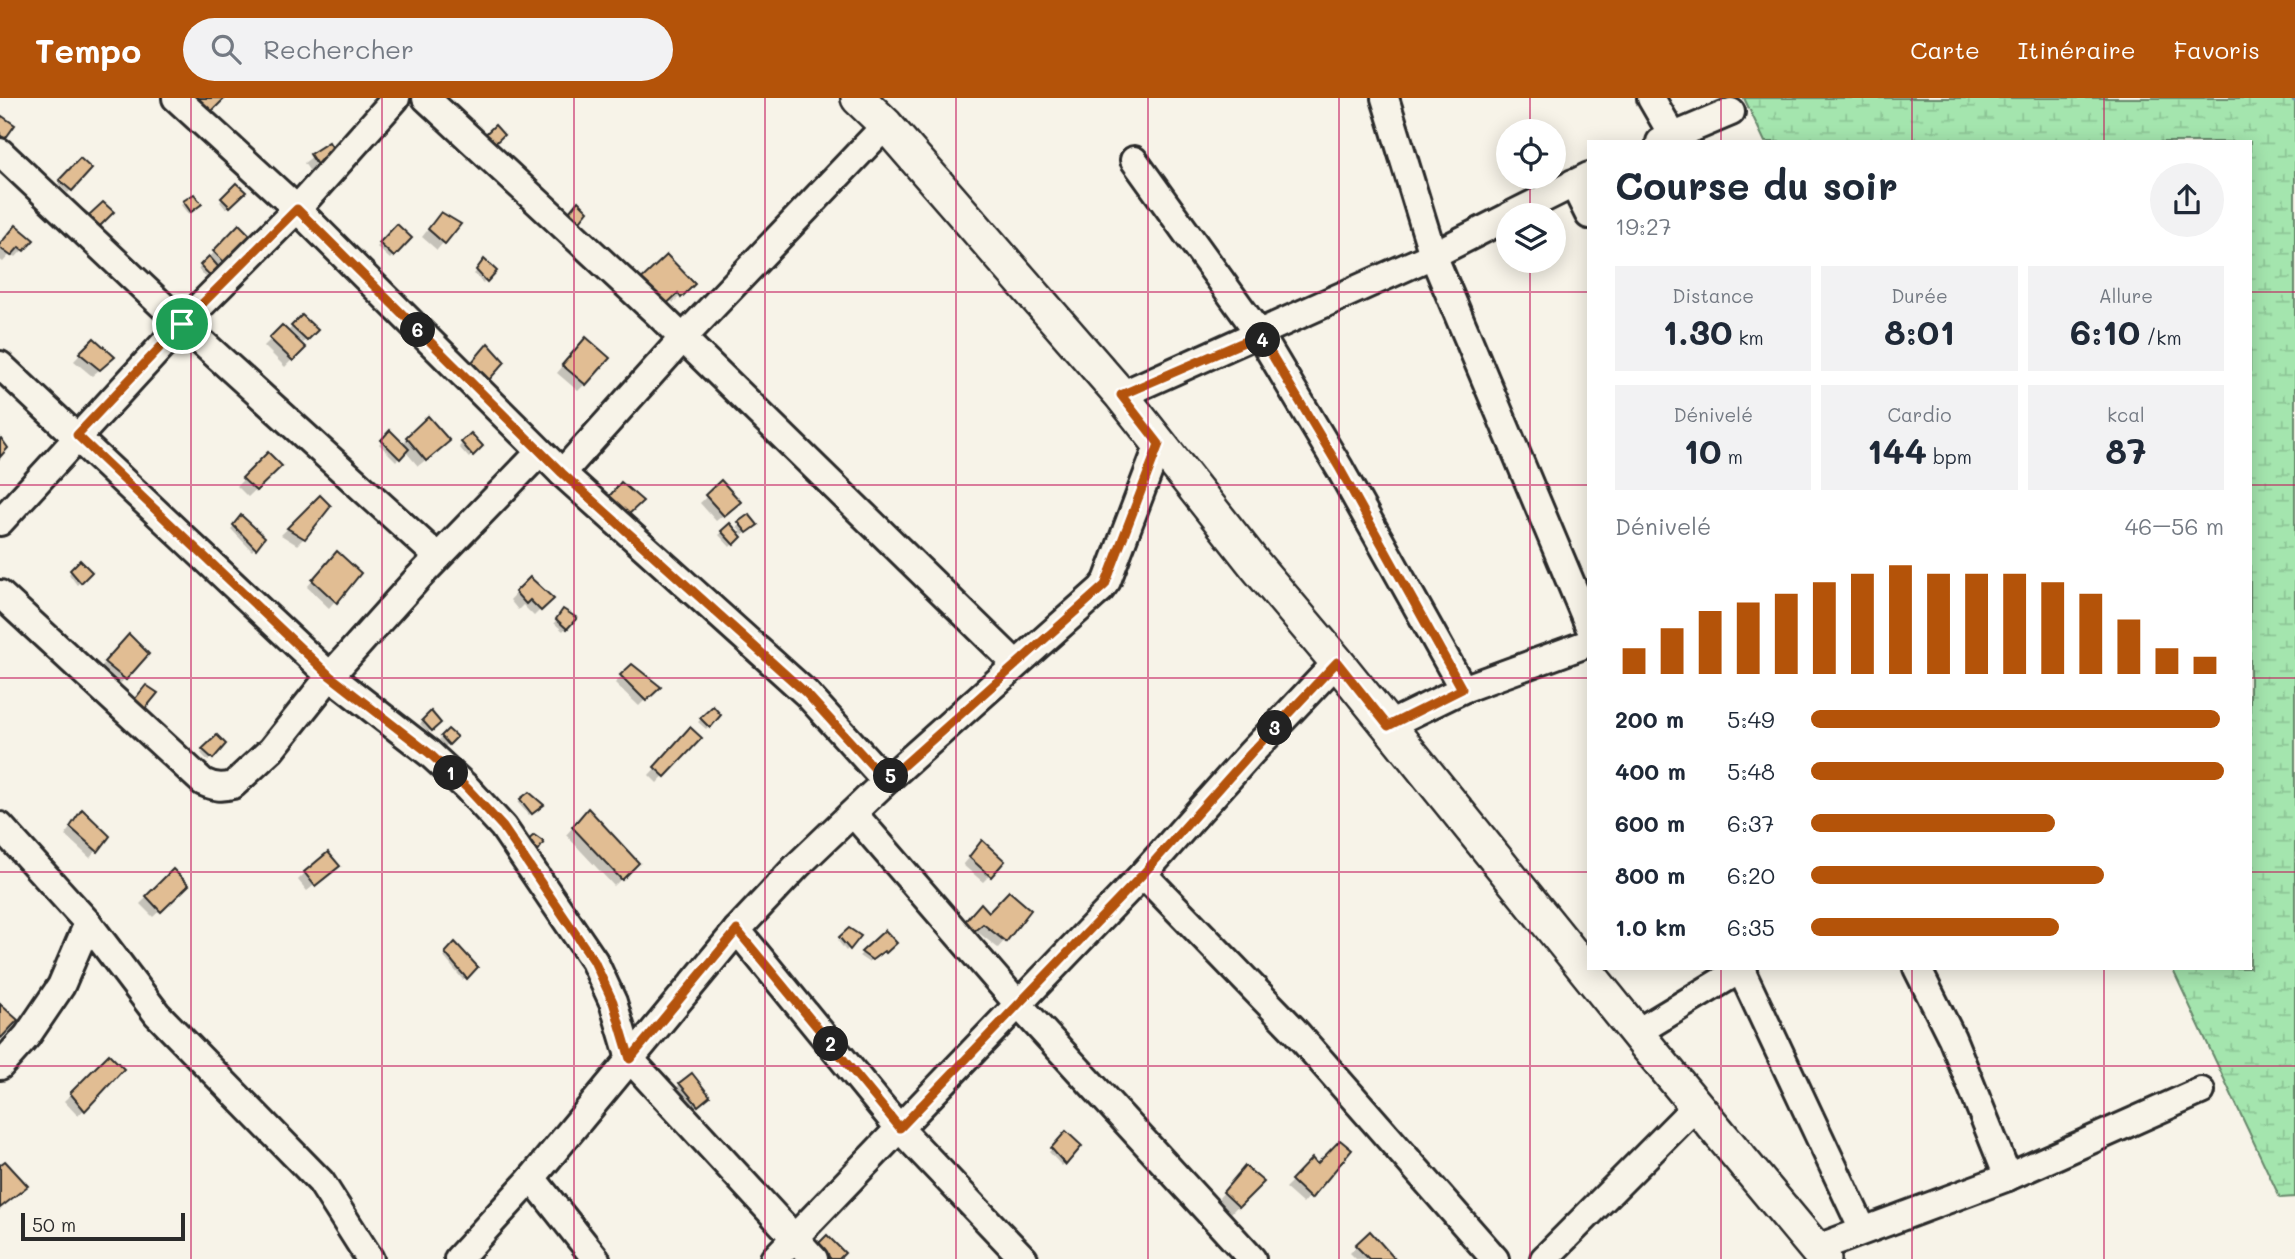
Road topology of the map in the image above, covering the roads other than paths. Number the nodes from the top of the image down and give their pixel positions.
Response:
1 (176, 98) edge
2 (396, 98) edge
3 (426, 98) edge
4 (858, 98) edge
5 (1385, 98) edge
6 (1651, 98) edge
7 (1731, 112) dead end
8 (886, 125) junction
9 (1667, 139) edge
10 (0, 152) edge
11 (1134, 160) dead end
12 (1581, 179) edge
13 (1535, 203) edge
14 (1587, 206) edge
15 (297, 209) junction
16 (1496, 223) edge
17 (1433, 256) junction
18 (182, 324) junction
19 (1260, 335) junction
20 (683, 338) junction
21 (0, 365) edge
22 (1121, 395) junction
23 (77, 435) junction
24 (1159, 444) junction
25 (540, 453) junction
26 (562, 473) junction
27 (0, 522) edge
28 (438, 557) junction
29 (0, 594) edge
30 (1587, 621) edge
31 (1587, 644) edge
32 (1337, 662) junction
33 (1016, 664) junction
34 (330, 676) junction
35 (1462, 689) junction
36 (1388, 726) junction
37 (886, 781) junction
38 (853, 813) junction
39 (0, 826) edge
40 (1143, 874) junction
41 (88, 923) junction
42 (737, 930) junction
43 (1738, 970) edge
44 (1742, 970) edge
45 (1918, 970) edge
46 (1019, 1005) junction
47 (1636, 1033) junction
48 (630, 1059) junction
49 (0, 1066) edge
50 (2201, 1091) dead end
51 (1696, 1106) junction
52 (900, 1128) junction
53 (2008, 1177) junction
54 (532, 1178) junction
55 (1863, 1230) junction
56 (794, 1238) junction
57 (1820, 1254) edge
58 (370, 1259) edge
59 (458, 1259) edge
60 (596, 1259) edge
61 (774, 1259) edge
62 (814, 1259) edge
63 (1024, 1259) edge
64 (1252, 1259) edge
65 (1495, 1259) edge
66 (1544, 1259) edge

1 - 15 street
2 - 15 street
3 - 20 street
4 - 8 street
5 - 17 street
6 - 9 street
7 - 9 street
8 - 20 street
8 - 22 street
10 - 18 street
11 - 19 street
12 - 13 street
12 - 14 street
15 - 18 street
15 - 25 street
16 - 17 street
17 - 19 street
17 - 30 street
18 - 23 street
18 - 28 street
19 - 22 street
19 - 35 street
20 - 26 street
20 - 33 street
21 - 23 street
22 - 24 street
23 - 27 street
23 - 34 street
24 - 32 street
24 - 33 street
25 - 26 street
25 - 28 street
26 - 37 street
28 - 34 street
29 - 34 street
31 - 35 street
32 - 36 street
32 - 40 street
33 - 37 street
34 - 48 street
35 - 36 street
36 - 47 street
37 - 38 street
38 - 42 street
38 - 46 street
39 - 41 street
40 - 46 street
40 - 65 street
41 - 49 street
41 - 58 street
42 - 48 street
42 - 52 street
43 - 47 street
44 - 55 street
45 - 53 street
46 - 52 street
46 - 64 street
47 - 51 street
48 - 54 street
48 - 56 street
50 - 53 street
51 - 57 street
51 - 66 street
52 - 56 street
52 - 63 street
53 - 55 street
54 - 59 street
54 - 60 street
55 - 57 street
56 - 61 street
56 - 62 street

